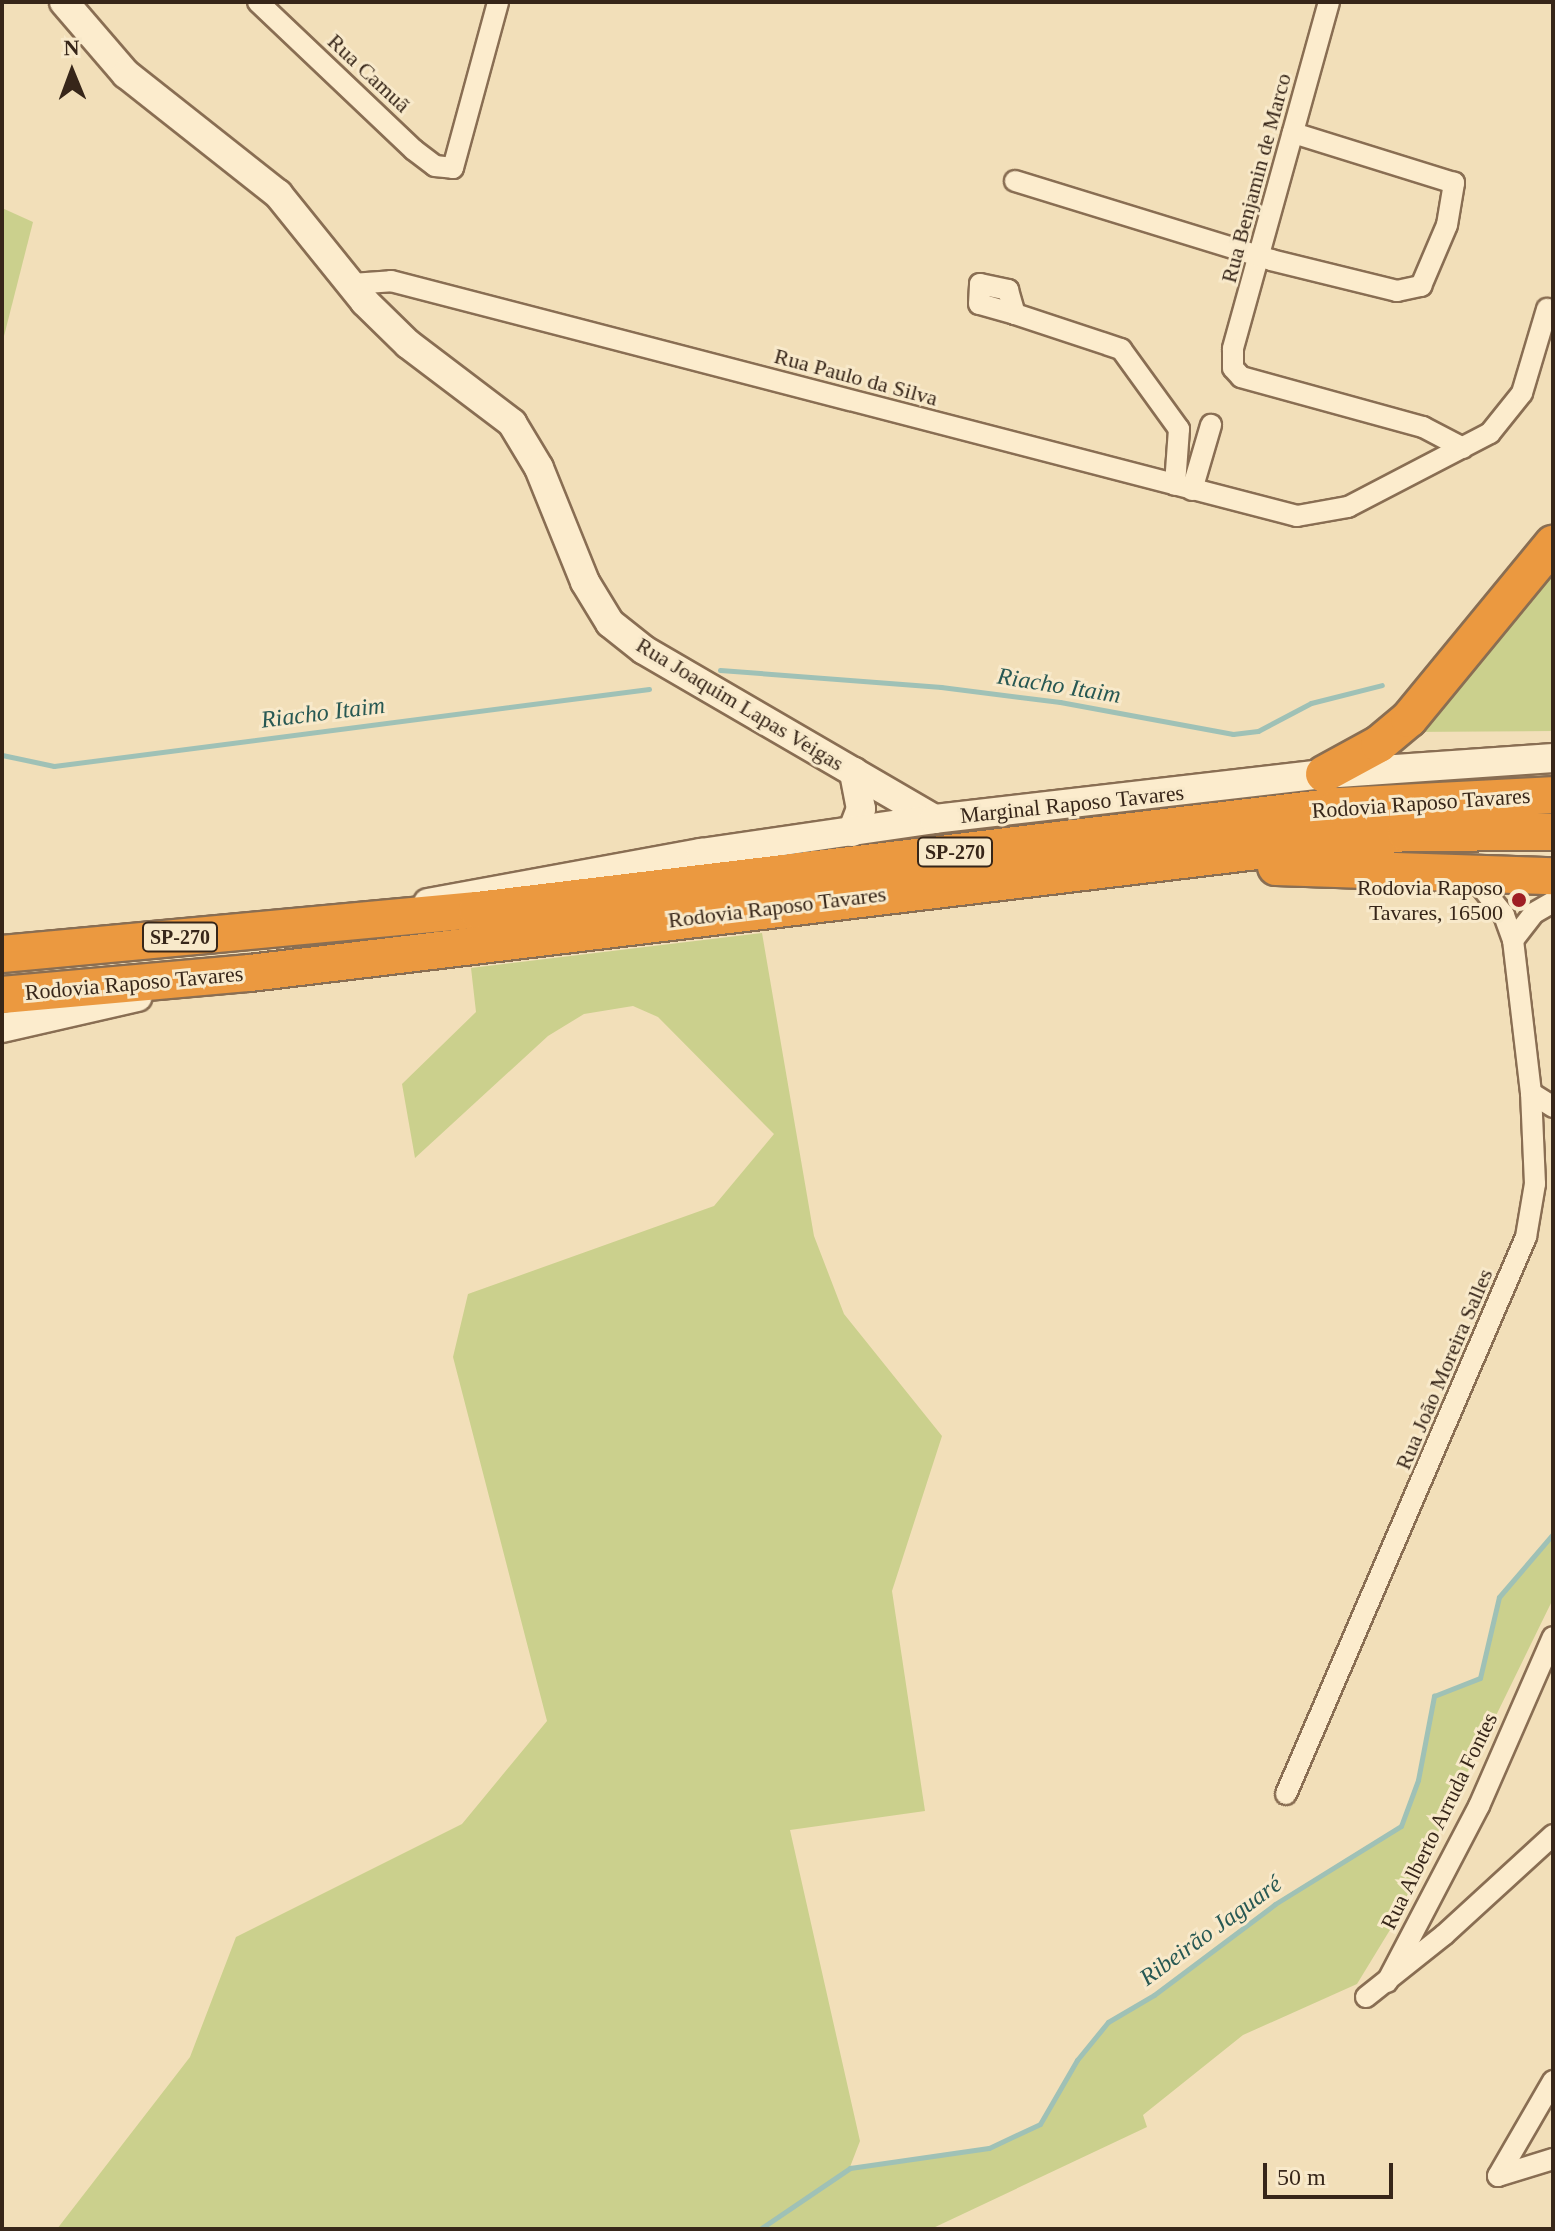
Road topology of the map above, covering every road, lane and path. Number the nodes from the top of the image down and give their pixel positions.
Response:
1 (64, 2) edge
2 (258, 2) edge
3 (498, 2) edge
4 (1329, 2) edge
5 (1293, 133) junction
6 (1015, 181) dead end
7 (1260, 254) junction
8 (352, 284) junction
9 (1547, 309) dead end
10 (1015, 314) dead end
11 (1211, 425) dead end
12 (1463, 448) junction
13 (1183, 488) junction
14 (1553, 544) edge
15 (1553, 758) edge
16 (854, 772) junction
17 (1324, 774) junction
18 (1553, 795) edge
19 (934, 819) junction
20 (852, 832) junction
21 (1553, 832) edge
22 (1098, 868) junction
23 (1469, 872) junction
24 (1553, 876) edge
25 (1553, 902) edge
26 (358, 921) junction
27 (1513, 940) junction
28 (2, 954) edge
29 (250, 973) junction
30 (2, 995) edge
31 (2, 1028) edge
32 (1531, 1093) junction
33 (1553, 1107) edge
34 (1553, 1637) edge
35 (1286, 1794) dead end
36 (1553, 1835) edge
37 (1387, 1982) junction
38 (1366, 1997) dead end
39 (1553, 2081) edge
40 (1553, 2159) edge

1 - 8 main road, Rua Joaquim Lapas Veigas
2 - 3 street, Rua Camuã
4 - 5 street, Rua Benjamin de Marco
5 - 7 street, Rua Benjamin de Marco
5 - 7 street
6 - 7 street
7 - 12 street, Rua Benjamin de Marco
8 - 13 street, Rua Paulo da Silva
8 - 16 main road, Rua Joaquim Lapas Veigas
9 - 12 street, Rua Paulo da Silva
10 - 13 street
11 - 13 street
12 - 13 street, Rua Paulo da Silva
14 - 17 highway
15 - 17 main road, Marginal Raposo Tavares
16 - 19 main road, Rua Joaquim Lapas Veigas
16 - 20 main road, Rua Joaquim Lapas Veigas
17 - 19 main road, Marginal Raposo Tavares
18 - 26 highway, Rodovia Raposo Tavares / SP-270
19 - 20 main road, Marginal Raposo Tavares
20 - 26 main road, Marginal Raposo Tavares
21 - 22 highway, Rodovia Raposo Tavares / SP-270
22 - 23 highway
22 - 29 highway, Rodovia Raposo Tavares / SP-270
23 - 24 highway
23 - 27 street, Rua João Moreira Salles
25 - 27 street
26 - 28 highway, Rodovia Raposo Tavares / SP-270
27 - 32 street, Rua João Moreira Salles
29 - 30 highway, Rodovia Raposo Tavares / SP-270
29 - 31 main road
32 - 33 street
32 - 35 street, Rua João Moreira Salles
34 - 37 street, Rua Alberto Arruda Fontes
36 - 37 street
37 - 38 street
39 - 40 street

